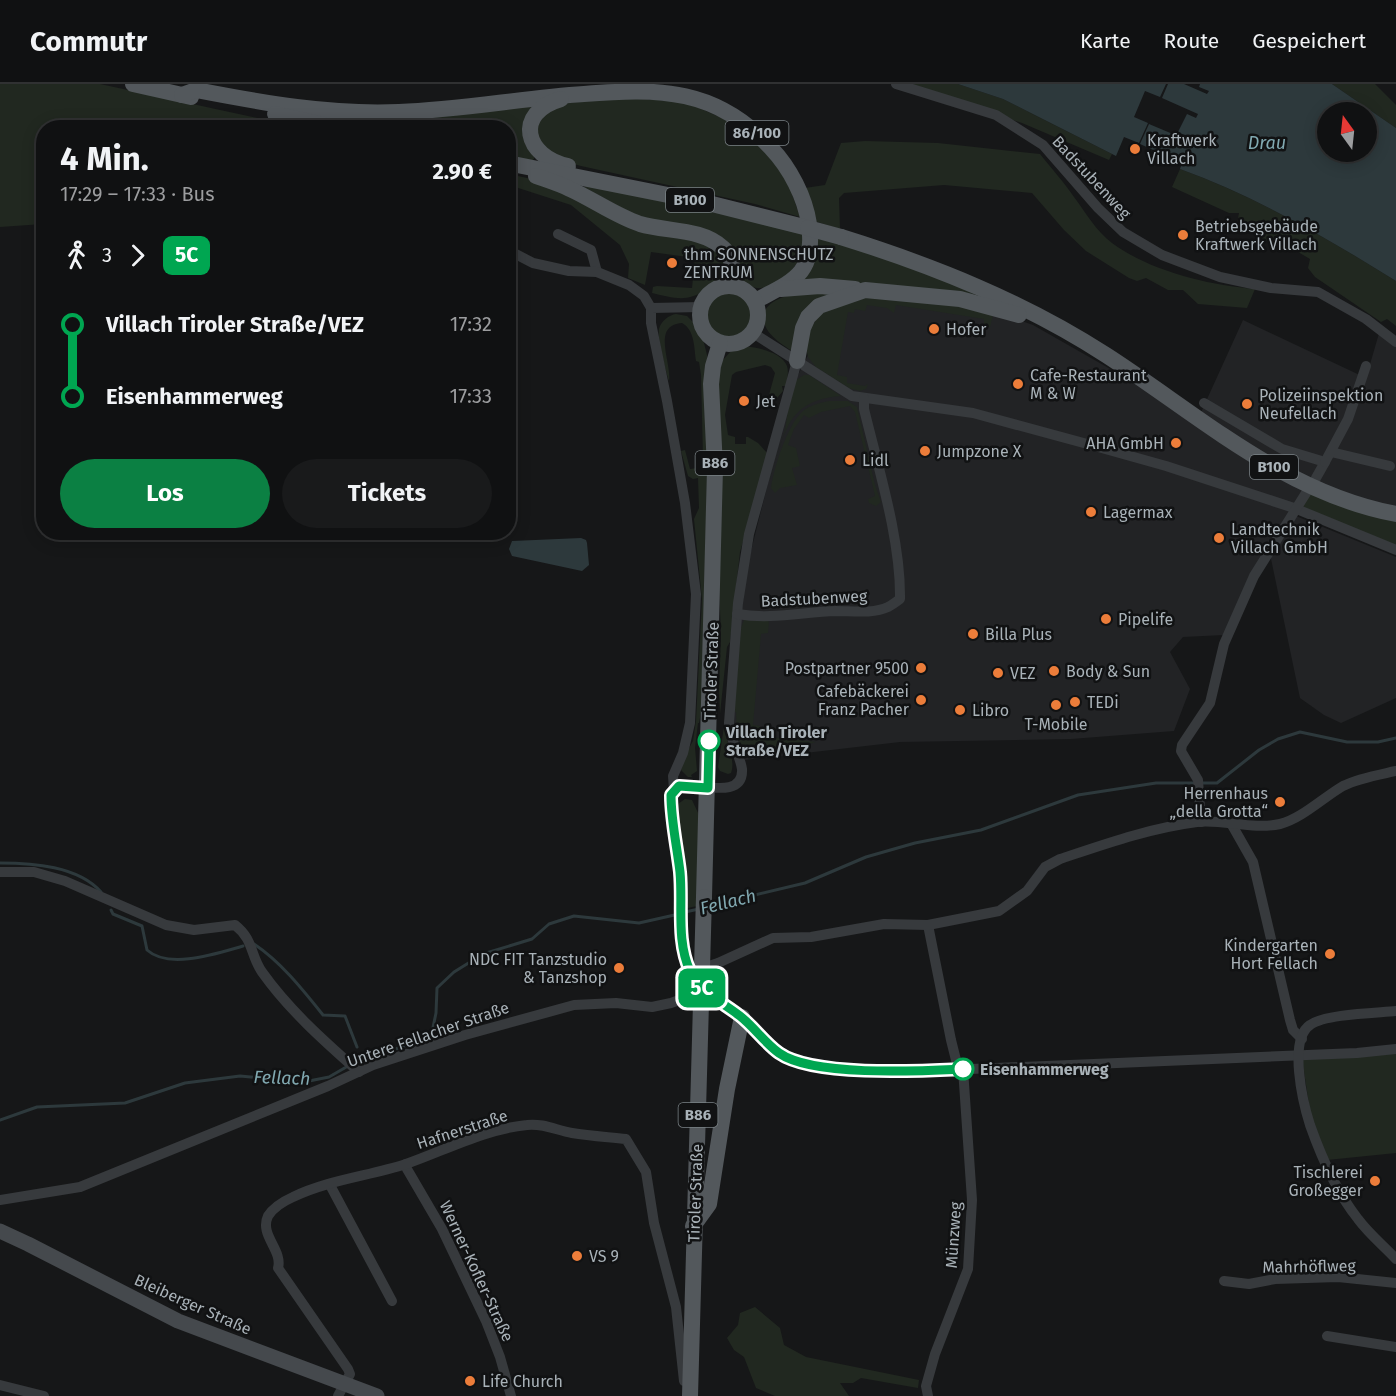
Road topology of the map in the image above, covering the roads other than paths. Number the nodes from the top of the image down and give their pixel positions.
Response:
1 (133, 84) edge
2 (896, 84) edge
3 (586, 93) junction
4 (182, 95) junction
5 (301, 120) edge
6 (516, 165) edge
7 (516, 172) edge
8 (612, 184) junction
9 (558, 234) dead end
10 (516, 254) edge
11 (597, 272) junction
12 (728, 286) junction
13 (781, 289) junction
14 (865, 290) junction
15 (755, 301) junction
16 (701, 307) junction
17 (651, 308) junction
18 (753, 333) junction
19 (1069, 333) junction
20 (1396, 342) edge
21 (720, 343) junction
22 (797, 361) junction
23 (1366, 366) dead end
24 (864, 398) junction
25 (1204, 403) dead end
26 (1328, 457) junction
27 (1390, 466) dead end
28 (1316, 478) dead end
29 (1306, 493) dead end
30 (1294, 508) junction
31 (1396, 514) edge
32 (1396, 549) edge
33 (737, 614) junction
34 (1396, 771) edge
35 (708, 788) junction
36 (674, 790) junction
37 (1201, 822) junction
38 (1232, 825) junction
39 (0, 872) edge
40 (928, 925) junction
41 (691, 972) junction
42 (701, 995) junction
43 (1396, 1011) edge
44 (742, 1017) junction
45 (1302, 1039) junction
46 (1396, 1049) edge
47 (1299, 1055) junction
48 (353, 1067) junction
49 (963, 1069) junction
50 (406, 1164) junction
51 (330, 1185) junction
52 (0, 1200) edge
53 (693, 1226) junction
54 (0, 1231) edge
55 (1396, 1259) edge
56 (1224, 1281) dead end
57 (1396, 1283) edge
58 (392, 1301) dead end
59 (1327, 1336) dead end
60 (1396, 1347) edge
61 (0, 1385) edge
62 (341, 1390) edge
63 (44, 1396) edge
64 (377, 1396) edge
65 (510, 1396) edge
66 (689, 1396) edge
67 (928, 1396) edge

1 - 4 main road
2 - 20 street, Badstubenweg
3 - 4 main road, 86/100
3 - 8 main road, 86/100
3 - 13 main road, 86/100
4 - 5 main road
6 - 8 main road, B100
7 - 12 main road
8 - 19 main road, B100, bridge
9 - 11 street
10 - 11 street
11 - 17 street
12 - 15 main road
12 - 16 main road
13 - 14 main road, 86/100
13 - 15 main road, 86/100
14 - 19 main road
14 - 22 main road
15 - 18 main road
16 - 17 street
16 - 21 main road
17 - 36 street
18 - 21 main road
18 - 22 street
19 - 31 main road, B100
21 - 35 main road, Tiroler Straße / B86
22 - 24 street
22 - 33 street, Badstubenweg
23 - 26 street
24 - 30 street
24 - 33 street, Badstubenweg
25 - 26 street
26 - 27 street
26 - 28 street
29 - 30 street
30 - 32 street
30 - 37 street
33 - 35 street, Badstubenweg
34 - 38 street
35 - 36 street
35 - 42 main road, Tiroler Straße / B86, bridge
36 - 41 street
37 - 38 street
37 - 40 street
38 - 45 street
39 - 48 street
40 - 41 street
40 - 49 street, Münzweg
41 - 42 street
42 - 44 street
42 - 48 street, Untere Fellacher Straße
42 - 53 main road, Tiroler Straße / B86
43 - 45 street
44 - 49 street
44 - 53 main road
45 - 47 street
46 - 47 street
47 - 49 street
47 - 55 street
48 - 52 street, Untere Fellacher Straße
49 - 67 street, Münzweg
50 - 51 street, Hafnerstraße
50 - 65 street, Werner-Kofler-Straße
50 - 66 street, Hafnerstraße
51 - 58 street
51 - 62 street, Hafnerstraße
53 - 66 main road, Tiroler Straße / B86
54 - 62 main road, Bleiberger Straße
56 - 57 street, Mahrhöflweg
59 - 60 street
61 - 63 street
62 - 64 main road, Bleiberger Straße

